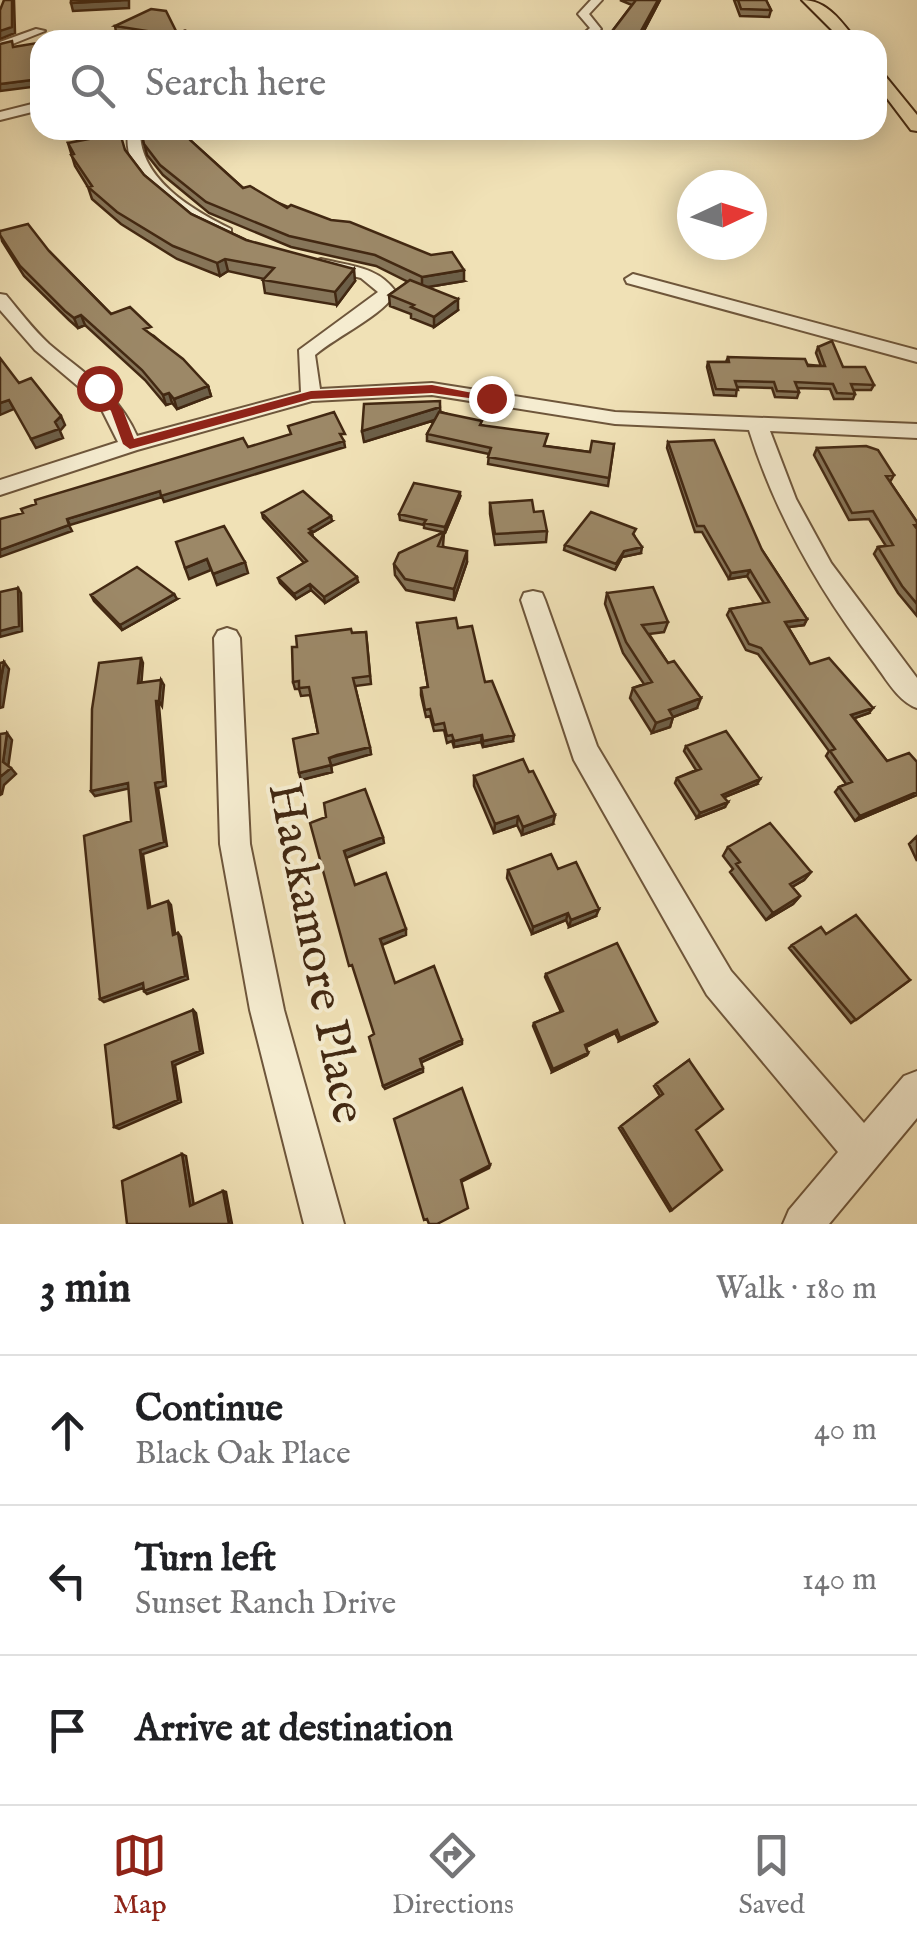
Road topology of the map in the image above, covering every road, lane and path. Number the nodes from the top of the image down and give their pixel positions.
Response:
1 (597, 0) edge
2 (808, 0) edge
3 (595, 30) edge
4 (841, 30) edge
5 (30, 35) edge
6 (0, 46) edge
7 (887, 88) edge
8 (30, 108) edge
9 (0, 116) edge
10 (917, 126) edge
11 (134, 140) edge
12 (243, 239) edge
13 (301, 259) edge
14 (633, 279) dead end
15 (0, 299) edge
16 (917, 356) edge
17 (311, 395) junction
18 (758, 424) junction
19 (917, 431) edge
20 (130, 444) junction
21 (0, 488) edge
22 (534, 600) dead end
23 (226, 638) dead end
24 (917, 698) edge
25 (917, 1089) edge
26 (862, 1152) junction
27 (324, 1224) edge
28 (803, 1224) edge

1 - 3 street
2 - 4 main road
5 - 6 street
7 - 10 main road
8 - 9 street
11 - 12 street
13 - 17 street
14 - 16 street
15 - 20 street
17 - 18 street
17 - 20 street
18 - 19 street
18 - 24 street
20 - 21 street
22 - 26 street
23 - 27 street, Hackamore Place
25 - 26 street
26 - 28 street

